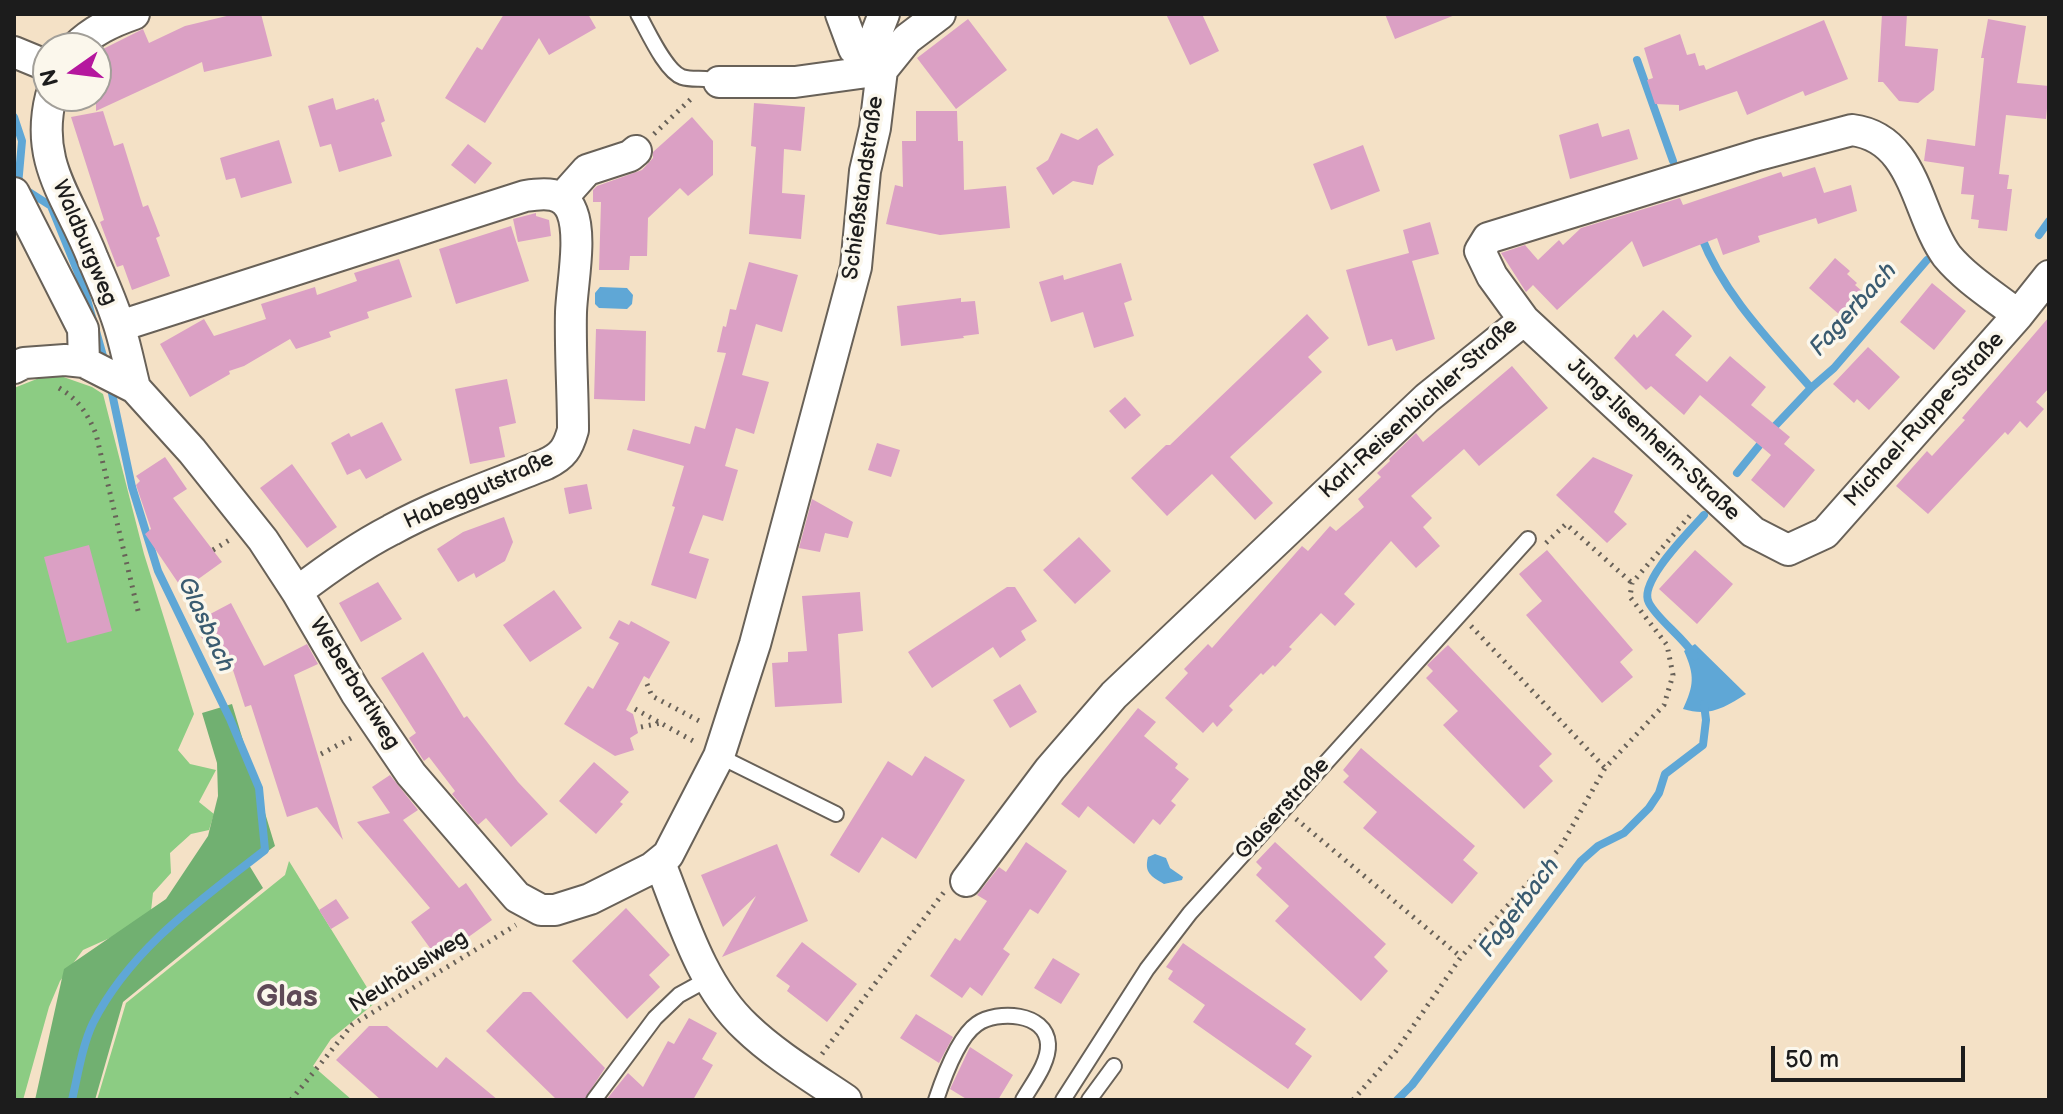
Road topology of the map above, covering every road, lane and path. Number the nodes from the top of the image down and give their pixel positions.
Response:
1 (134, 14) edge
2 (638, 14) edge
3 (841, 14) edge
4 (884, 14) edge
5 (940, 14) edge
6 (93, 32) edge
7 (882, 70) junction
8 (719, 82) junction
9 (48, 112) edge
10 (636, 151) joint
11 (14, 193) edge
12 (562, 198) junction
13 (2049, 276) edge
14 (2018, 315) junction
15 (1524, 320) junction
16 (120, 326) junction
17 (51, 363) edge
18 (135, 388) junction
19 (1710, 493) junction
20 (1528, 539) joint
21 (1788, 550) joint
22 (1632, 583) junction
23 (297, 592) junction
24 (1460, 614) junction
25 (139, 615) dead end
26 (647, 684) dead end
27 (635, 709) dead end
28 (661, 723) junction
29 (641, 727) dead end
30 (366, 729) dead end
31 (712, 743) junction
32 (321, 754) dead end
33 (1605, 768) junction
34 (1284, 808) junction
35 (836, 814) dead end
36 (660, 863) junction
37 (970, 876) joint
38 (524, 920) dead end
39 (1461, 957) junction
40 (710, 978) junction
41 (1114, 1066) dead end
42 (806, 1072) junction
43 (291, 1100) edge
44 (594, 1100) edge
45 (846, 1100) edge
46 (936, 1100) edge
47 (1023, 1100) edge
48 (1063, 1100) edge
49 (1089, 1100) edge
50 (1353, 1100) edge

1 - 6 street
2 - 8 lane
3 - 7 street
4 - 7 street
5 - 7 street, Schießstandstraße
7 - 8 street
7 - 31 street, Schießstandstraße
8 - 10 path
9 - 16 street, Waldburgweg
10 - 12 street
11 - 17 street
12 - 16 street
12 - 23 street, Habeggutstraße
13 - 14 street, Michael-Ruppe-Straße
14 - 15 street, Karl-Reisenbichler-Straße
14 - 21 street, Michael-Ruppe-Straße
15 - 19 street, Jung-Ilsenheim-Straße
15 - 37 street, Karl-Reisenbichler-Straße
16 - 18 street, Waldburgweg
17 - 18 street, Weberbartlweg
17 - 25 path
18 - 23 street, Weberbartlweg
19 - 21 street, Jung-Ilsenheim-Straße
19 - 22 path
20 - 22 path
20 - 24 lane, Glaserstraße
22 - 33 path
23 - 36 street, Weberbartlweg
24 - 33 path
24 - 34 lane, Glaserstraße
26 - 31 path
27 - 28 path
28 - 29 path
28 - 31 path
30 - 32 path
31 - 35 lane
31 - 36 street
33 - 39 path
34 - 39 path
34 - 48 lane, Glaserstraße
36 - 40 street
37 - 42 path
38 - 43 path, Neuhäuslweg
39 - 50 path
40 - 42 street
40 - 44 lane
41 - 49 lane
42 - 45 street
46 - 47 lane

